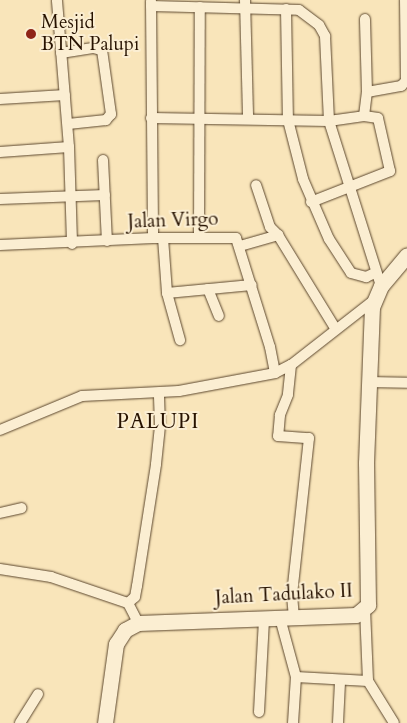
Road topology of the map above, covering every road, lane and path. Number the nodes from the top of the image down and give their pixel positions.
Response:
1 (57, 0) edge
2 (405, 0) edge
3 (151, 3) edge
4 (245, 4) edge
5 (200, 7) junction
6 (286, 8) junction
7 (365, 19) dead end
8 (61, 53) junction
9 (367, 92) junction
10 (66, 95) junction
11 (0, 99) edge
12 (364, 116) junction
13 (248, 117) junction
14 (151, 118) junction
15 (199, 118) junction
16 (288, 120) junction
17 (329, 121) junction
18 (68, 124) junction
19 (69, 147) junction
20 (0, 152) edge
21 (103, 160) dead end
22 (256, 185) dead end
23 (348, 189) junction
24 (105, 195) junction
25 (72, 196) junction
26 (0, 199) edge
27 (311, 202) junction
28 (278, 235) junction
29 (199, 237) junction
30 (158, 238) junction
31 (107, 241) junction
32 (72, 244) junction
33 (0, 245) edge
34 (240, 246) junction
35 (407, 255) edge
36 (378, 280) junction
37 (252, 285) junction
38 (208, 289) junction
39 (167, 292) junction
40 (373, 301) junction
41 (219, 316) dead end
42 (335, 328) junction
43 (180, 340) dead end
44 (291, 365) junction
45 (275, 373) junction
46 (368, 382) junction
47 (407, 383) edge
48 (159, 393) junction
49 (0, 430) edge
50 (21, 508) dead end
51 (0, 513) edge
52 (0, 569) edge
53 (128, 603) junction
54 (365, 609) junction
55 (287, 618) junction
56 (264, 619) junction
57 (138, 622) junction
58 (296, 677) junction
59 (368, 681) junction
60 (340, 682) junction
61 (38, 694) dead end
62 (259, 712) dead end
63 (20, 723) edge
64 (105, 723) edge
65 (293, 723) edge
66 (338, 723) edge
67 (394, 723) edge

1 - 8 street
2 - 9 street
3 - 5 street
3 - 14 street
4 - 5 street
4 - 6 street
4 - 13 street
5 - 15 street
6 - 16 street
6 - 17 street
7 - 9 street
8 - 10 street
8 - 18 street
9 - 12 street
10 - 11 street
10 - 18 street
12 - 17 street
12 - 23 street
13 - 15 street
13 - 16 street
14 - 15 street
14 - 30 street
15 - 29 street
16 - 17 street
16 - 27 street
17 - 23 street
18 - 19 street
19 - 20 street
19 - 25 street
21 - 24 street
22 - 28 street
23 - 27 street
23 - 36 street
24 - 25 street
24 - 31 street
25 - 26 street
25 - 32 street
27 - 36 street
28 - 34 street
28 - 42 street
29 - 30 street, Jalan Virgo
29 - 34 street, Jalan Virgo
30 - 31 street, Jalan Virgo
30 - 39 street
31 - 32 street, Jalan Virgo
32 - 33 street, Jalan Virgo
34 - 37 street, Jalan Virgo
35 - 36 main road, Jalan Tadulako II
36 - 40 main road, Jalan Tadulako II
37 - 38 street
37 - 45 street, Jalan Virgo
38 - 39 street
38 - 41 street
39 - 43 street
40 - 42 street
40 - 46 main road, Jalan Tadulako II
42 - 44 street
44 - 45 street
44 - 55 street
45 - 48 street
46 - 47 street
46 - 54 main road, Jalan Tadulako II
48 - 49 street
48 - 53 street
50 - 51 street
52 - 53 street
53 - 57 street
54 - 55 main road, Jalan Tadulako II
54 - 59 street
55 - 56 main road, Jalan Tadulako II
55 - 58 street
56 - 57 main road, Jalan Tadulako II
56 - 62 street
57 - 64 main road
58 - 60 street
58 - 65 street
59 - 60 street
59 - 67 street
60 - 66 street
61 - 63 street

